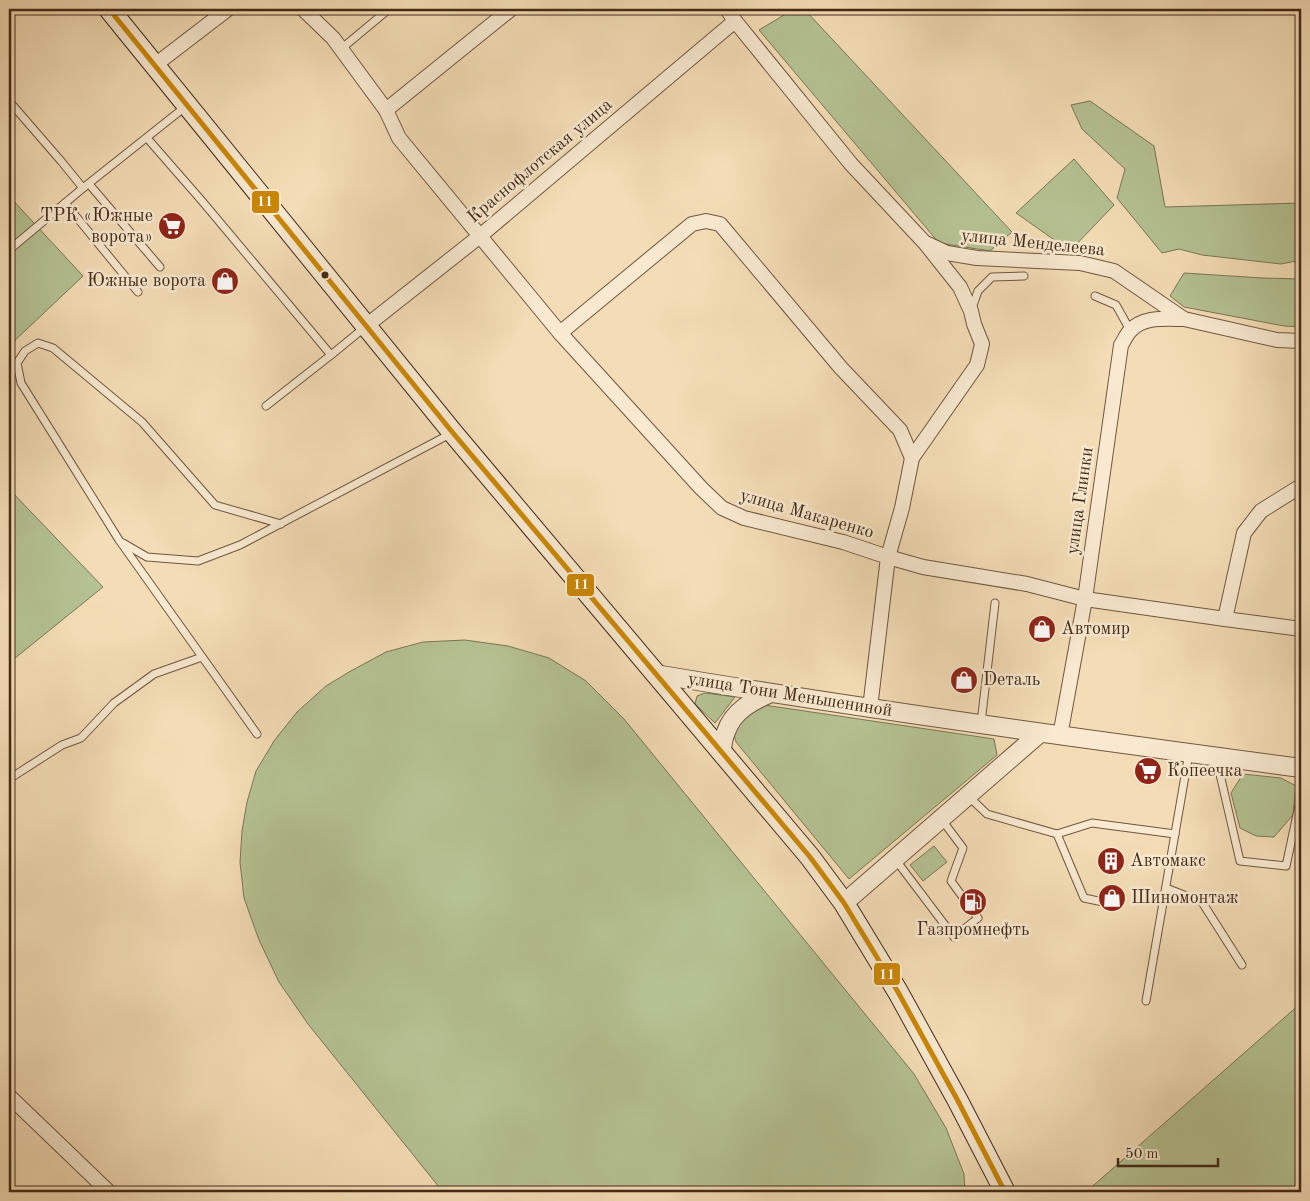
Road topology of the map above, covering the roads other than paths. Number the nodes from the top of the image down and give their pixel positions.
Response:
1 (109, 9) edge
2 (228, 9) edge
3 (303, 9) edge
4 (389, 9) edge
5 (512, 9) edge
6 (727, 9) edge
7 (735, 21) junction
8 (341, 49) junction
9 (155, 65) junction
10 (9, 101) edge
11 (188, 105) junction
12 (386, 110) junction
13 (147, 138) junction
14 (86, 186) junction
15 (66, 203) junction
16 (480, 236) junction
17 (925, 243) junction
18 (9, 250) edge
19 (160, 267) dead end
20 (1024, 276) dead end
21 (138, 292) dead end
22 (1095, 296) dead end
23 (973, 318) junction
24 (1184, 319) junction
25 (366, 326) junction
26 (1130, 330) junction
27 (560, 333) junction
28 (1301, 341) edge
29 (331, 354) junction
30 (266, 406) dead end
31 (453, 433) junction
32 (912, 458) junction
33 (1301, 486) edge
34 (281, 524) junction
35 (119, 540) junction
36 (888, 557) junction
37 (1085, 599) junction
38 (995, 603) dead end
39 (1225, 619) junction
40 (1301, 629) edge
41 (202, 657) junction
42 (655, 674) junction
43 (771, 693) junction
44 (870, 708) junction
45 (981, 724) junction
46 (1040, 732) junction
47 (257, 734) dead end
48 (1060, 736) junction
49 (721, 752) junction
50 (1189, 752) junction
51 (1215, 756) junction
52 (1301, 768) edge
53 (9, 779) edge
54 (968, 796) junction
55 (1301, 796) edge
56 (941, 819) junction
57 (1057, 834) junction
58 (1175, 834) junction
59 (895, 859) junction
60 (1166, 888) junction
61 (1103, 902) dead end
62 (844, 903) junction
63 (1242, 965) dead end
64 (1146, 1001) dead end
65 (9, 1096) edge
66 (109, 1192) edge
67 (1005, 1192) edge

1 - 9 main road
2 - 9 street
3 - 8 street, улица Макаренко
4 - 8 lane
5 - 12 street
6 - 7 street, улица Менделеева
7 - 16 street, Краснофлотская улица
7 - 17 street, улица Менделеева
8 - 12 street, улица Макаренко
9 - 11 main road
10 - 14 lane
11 - 13 lane
11 - 25 main road
12 - 16 street, улица Макаренко
13 - 14 lane
13 - 29 lane
14 - 15 lane
14 - 19 lane
15 - 18 lane
15 - 21 lane
16 - 25 street, Краснофлотская улица
16 - 27 street, улица Макаренко
17 - 23 street, улица Менделеева
17 - 24 street, улица Менделеева
20 - 23 lane
22 - 26 lane
23 - 32 street, улица Менделеева
24 - 26 street
24 - 28 street, улица Менделеева
25 - 29 lane
25 - 31 main road
26 - 37 street, улица Глинки
27 - 32 street
27 - 36 street, улица Макаренко
29 - 30 lane
31 - 34 lane
31 - 42 main road
32 - 36 street
33 - 39 street
34 - 35 lane
34 - 35 lane
35 - 41 lane
36 - 37 street, улица Макаренко
36 - 44 street
37 - 39 street, улица Макаренко
37 - 48 street, улица Глинки
38 - 45 lane
39 - 40 street, улица Макаренко
41 - 47 lane
41 - 53 lane
42 - 43 street, улица Тони Меньшениной
42 - 49 main road
43 - 44 street, улица Тони Меньшениной
43 - 49 street
44 - 45 street, улица Тони Меньшениной
45 - 46 street, улица Тони Меньшениной
46 - 48 street, улица Тони Меньшениной
46 - 54 street
48 - 50 street, улица Тони Меньшениной
49 - 62 main road
50 - 51 street, улица Тони Меньшениной
50 - 58 lane
51 - 52 street, улица Тони Меньшениной
51 - 55 lane
54 - 56 street
54 - 57 lane
56 - 59 street
56 - 59 lane
57 - 58 lane
57 - 61 lane
58 - 60 lane
59 - 62 street
60 - 63 lane
60 - 64 lane
62 - 67 main road
65 - 66 street

